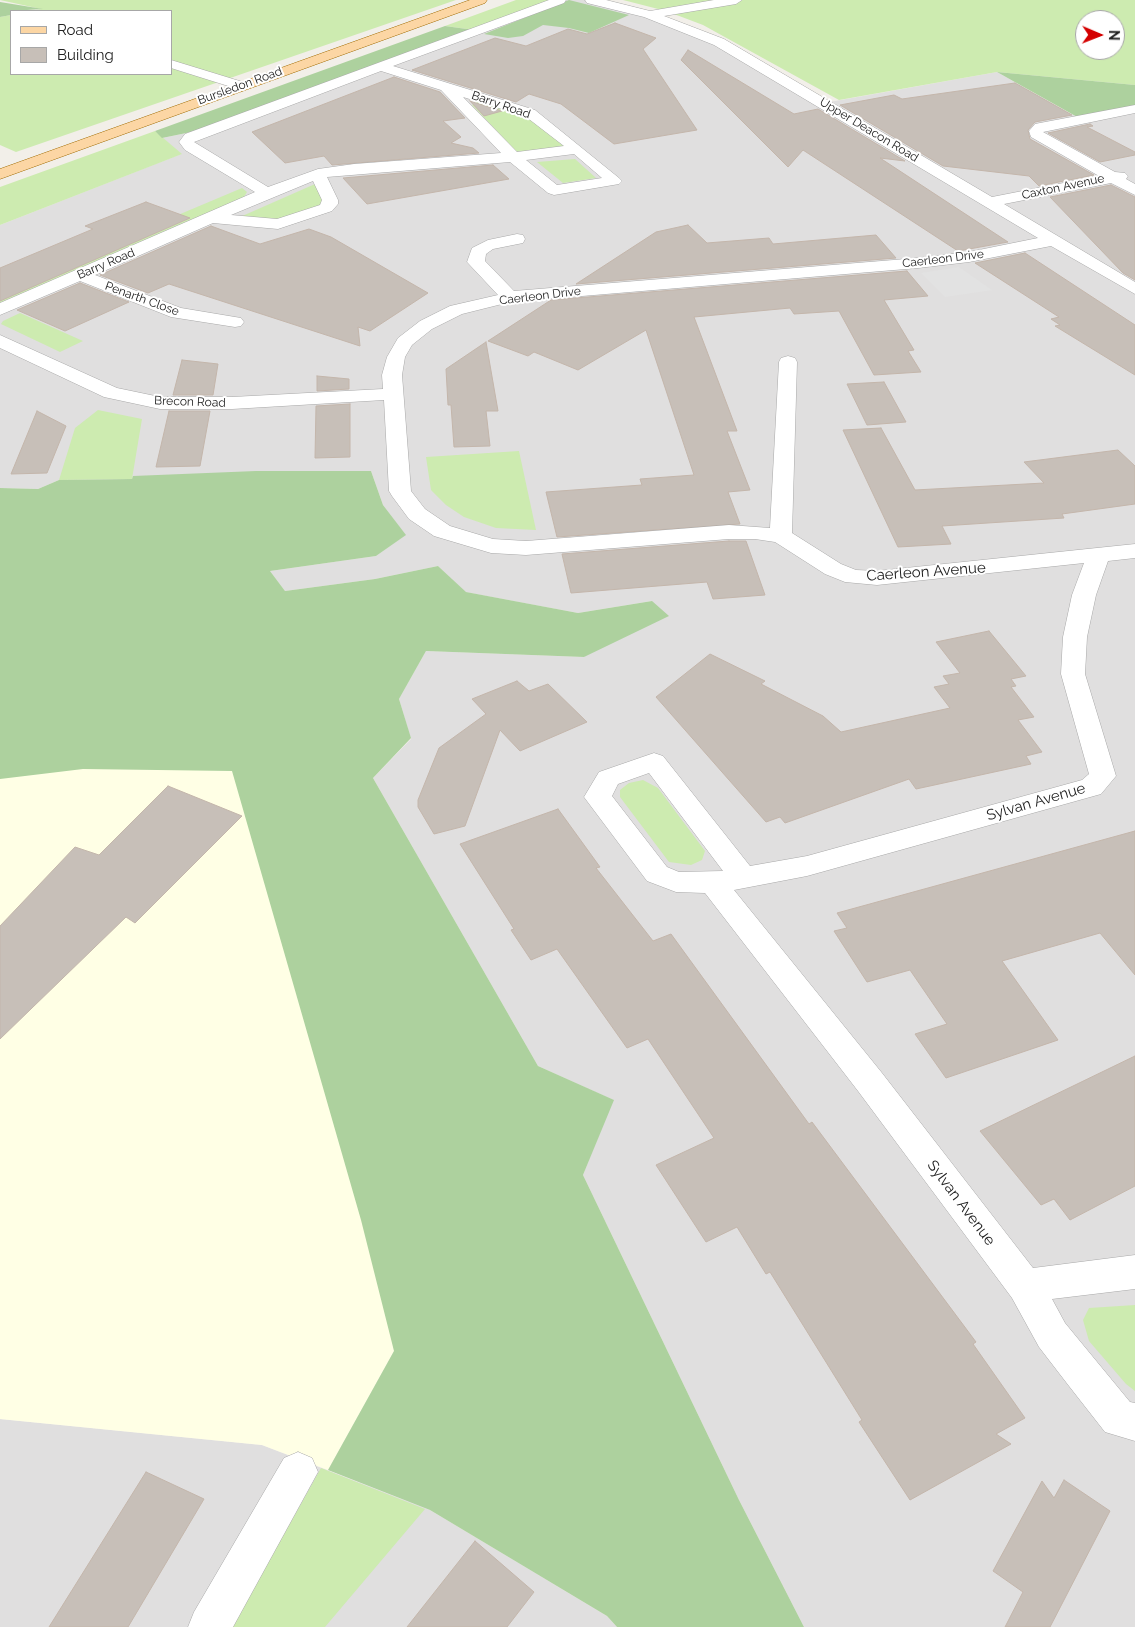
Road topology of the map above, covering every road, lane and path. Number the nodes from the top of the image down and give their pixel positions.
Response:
1 (481, 0) edge
2 (560, 0) edge
3 (591, 0) edge
4 (736, 0) edge
5 (648, 14) junction
6 (172, 64) edge
7 (382, 67) junction
8 (241, 86) junction
9 (445, 86) junction
10 (1135, 109) edge
11 (577, 149) junction
12 (513, 157) junction
13 (1135, 173) edge
14 (0, 174) edge
15 (318, 174) junction
16 (1112, 177) junction
17 (1135, 190) edge
18 (267, 193) junction
19 (991, 202) junction
20 (212, 218) junction
21 (517, 239) dead end
22 (1055, 240) junction
23 (80, 275) junction
24 (1135, 289) edge
25 (510, 297) junction
26 (0, 310) edge
27 (236, 322) dead end
28 (0, 341) edge
29 (788, 362) dead end
30 (393, 394) junction
31 (781, 536) junction
32 (1135, 551) edge
33 (1098, 556) junction
34 (744, 878) junction
35 (713, 883) junction
36 (1135, 1272) edge
37 (1025, 1286) junction
38 (1135, 1422) edge
39 (298, 1472) dead end
40 (209, 1627) edge

1 - 8 main road, Bursledon Road
2 - 7 street
3 - 5 street, Upper Deacon Road
4 - 5 street
5 - 19 street, Upper Deacon Road
6 - 8 street
7 - 9 street, Barry Road
7 - 18 street
8 - 14 main road, Bursledon Road
9 - 11 street, Barry Road
9 - 12 street, Barry Road
10 - 16 street
11 - 12 street, Barry Road
11 - 12 street, Barry Road
12 - 15 street, Barry Road
13 - 16 street, Caxton Avenue
15 - 18 street, Barry Road
15 - 20 street, Barry Road
16 - 17 street
16 - 19 street, Caxton Avenue
18 - 20 street, Barry Road
19 - 22 street, Upper Deacon Road
20 - 23 street, Barry Road
21 - 25 street
22 - 24 street, Upper Deacon Road
22 - 25 street, Caerleon Drive
23 - 26 street, Barry Road
23 - 27 street, Penarth Close
25 - 30 street, Caerleon Drive
28 - 30 street, Brecon Road
29 - 31 street
30 - 31 street, Caerleon Drive
31 - 33 street, Caerleon Avenue
32 - 33 street, Caerleon Avenue
33 - 34 street, Sylvan Avenue
34 - 35 street, Sylvan Avenue
34 - 35 street, Sylvan Avenue
35 - 37 street, Sylvan Avenue
36 - 37 street
37 - 38 street, Sylvan Avenue
39 - 40 street

